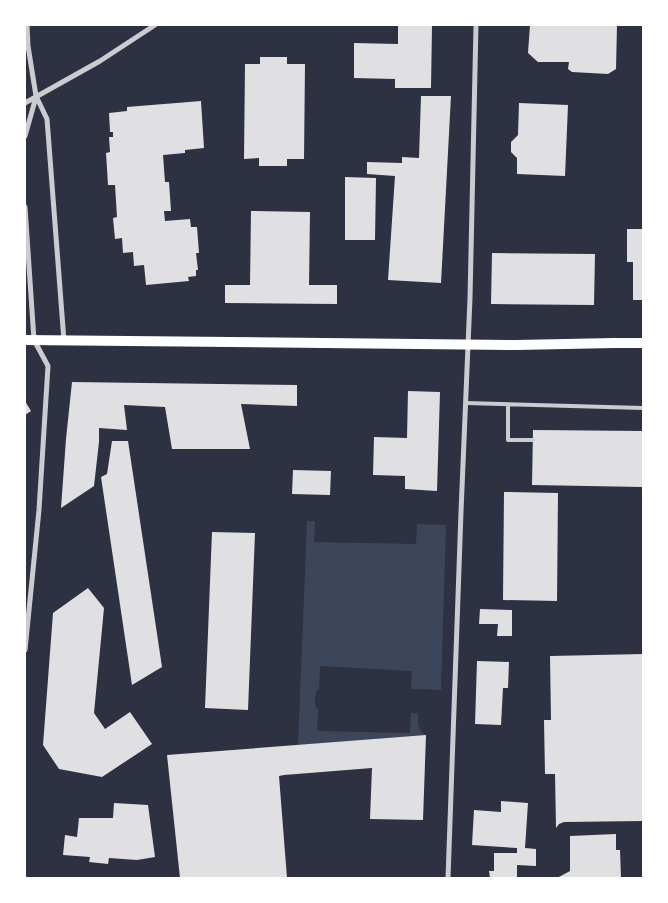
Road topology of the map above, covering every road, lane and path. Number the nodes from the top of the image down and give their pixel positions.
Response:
1 (27, 25) edge
2 (155, 25) edge
3 (476, 25) edge
4 (36, 96) junction
5 (25, 103) edge
6 (25, 136) edge
7 (25, 207) edge
8 (29, 340) edge
9 (64, 341) junction
10 (468, 344) junction
11 (643, 344) edge
12 (466, 404) junction
13 (508, 404) junction
14 (643, 408) edge
15 (533, 440) dead end
16 (25, 650) edge
17 (448, 878) edge

1 - 4 street
2 - 4 street
3 - 10 street
4 - 5 street
4 - 6 street
4 - 9 street
7 - 8 street
8 - 9 main road
8 - 16 street
9 - 10 main road
10 - 11 main road
10 - 12 street
12 - 13 lane
12 - 17 street
13 - 14 lane
13 - 15 lane

